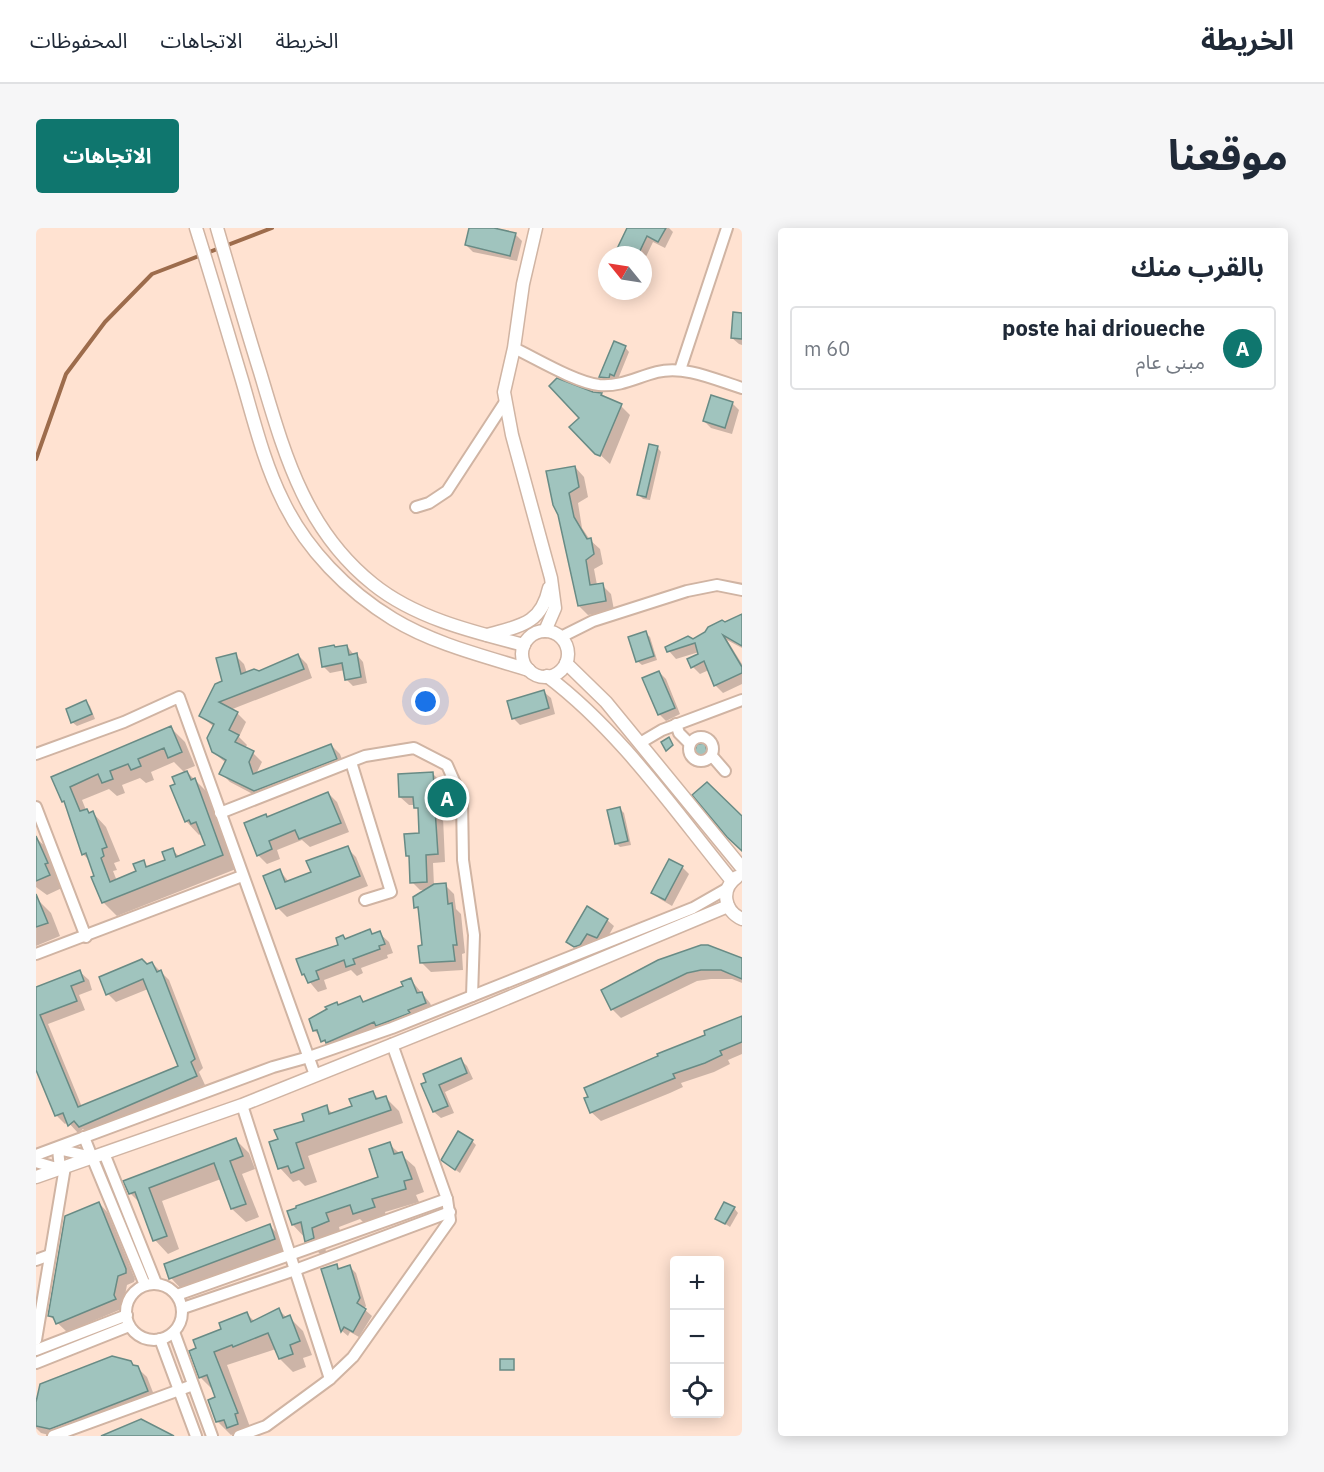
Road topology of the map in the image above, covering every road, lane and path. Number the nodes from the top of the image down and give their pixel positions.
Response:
1 (196, 228) edge
2 (217, 228) edge
3 (536, 228) edge
4 (727, 228) edge
5 (513, 354) junction
6 (680, 370) junction
7 (742, 388) edge
8 (505, 402) junction
9 (416, 507) dead end
10 (551, 578) junction
11 (742, 590) edge
12 (545, 630) junction
13 (486, 635) junction
14 (561, 637) junction
15 (524, 645) junction
16 (566, 663) junction
17 (529, 670) junction
18 (547, 676) junction
19 (742, 700) edge
20 (720, 710) junction
21 (742, 710) edge
22 (676, 724) junction
23 (640, 743) junction
24 (690, 744) junction
25 (36, 754) edge
26 (712, 756) junction
27 (351, 762) junction
28 (725, 771) dead end
29 (36, 807) edge
30 (220, 813) junction
31 (742, 868) edge
32 (242, 876) junction
33 (734, 881) edge
34 (365, 900) dead end
35 (728, 906) junction
36 (742, 919) edge
37 (86, 937) junction
38 (36, 954) edge
39 (472, 996) junction
40 (392, 1044) junction
41 (309, 1058) junction
42 (315, 1075) junction
43 (242, 1105) junction
44 (84, 1137) junction
45 (36, 1155) edge
46 (98, 1155) junction
47 (36, 1162) edge
48 (62, 1168) junction
49 (36, 1177) edge
50 (447, 1199) junction
51 (450, 1212) junction
52 (50, 1255) junction
53 (290, 1255) junction
54 (36, 1260) edge
55 (295, 1270) junction
56 (150, 1284) junction
57 (177, 1295) junction
58 (183, 1308) junction
59 (128, 1320) junction
60 (174, 1332) junction
61 (160, 1339) junction
62 (36, 1340) edge
63 (36, 1350) edge
64 (36, 1363) edge
65 (330, 1379) junction
66 (193, 1385) junction
67 (181, 1395) junction
68 (53, 1436) edge
69 (196, 1436) edge
70 (212, 1436) edge
71 (239, 1436) edge

1 - 17 street
2 - 13 street
3 - 5 street
4 - 6 street
5 - 6 street
5 - 8 street
6 - 7 street
8 - 9 street
8 - 10 street
10 - 12 street
10 - 13 street
11 - 14 street
12 - 14 street
12 - 15 street
13 - 15 street
14 - 16 street
15 - 17 street
16 - 18 street
16 - 23 street
17 - 18 street
18 - 33 street
19 - 20 street
20 - 21 street
20 - 22 street
22 - 23 street
22 - 24 street
23 - 31 street
24 - 26 street
24 - 26 street
25 - 30 street
26 - 28 street
27 - 30 street
27 - 34 street
27 - 39 street
29 - 37 street
30 - 32 street
32 - 37 street
32 - 41 street
33 - 35 street
33 - 39 street
35 - 36 street
35 - 40 street
37 - 38 street
39 - 41 street
40 - 42 street
40 - 50 street
41 - 42 street
41 - 44 street
42 - 43 street
43 - 46 street
43 - 53 street
44 - 45 street
44 - 46 street
46 - 48 street
46 - 48 street
46 - 56 street
47 - 48 street
48 - 49 street
48 - 52 street
50 - 51 street
50 - 53 street
51 - 55 street
51 - 65 street
52 - 54 street
52 - 62 street
53 - 55 street
53 - 57 street
55 - 58 street
55 - 65 street
56 - 57 street
56 - 59 street
57 - 58 street
58 - 60 street
59 - 61 street
59 - 63 street
59 - 64 street
60 - 61 street
60 - 66 street
61 - 67 street
65 - 71 street
66 - 67 street
66 - 70 street
67 - 68 street
67 - 69 street

